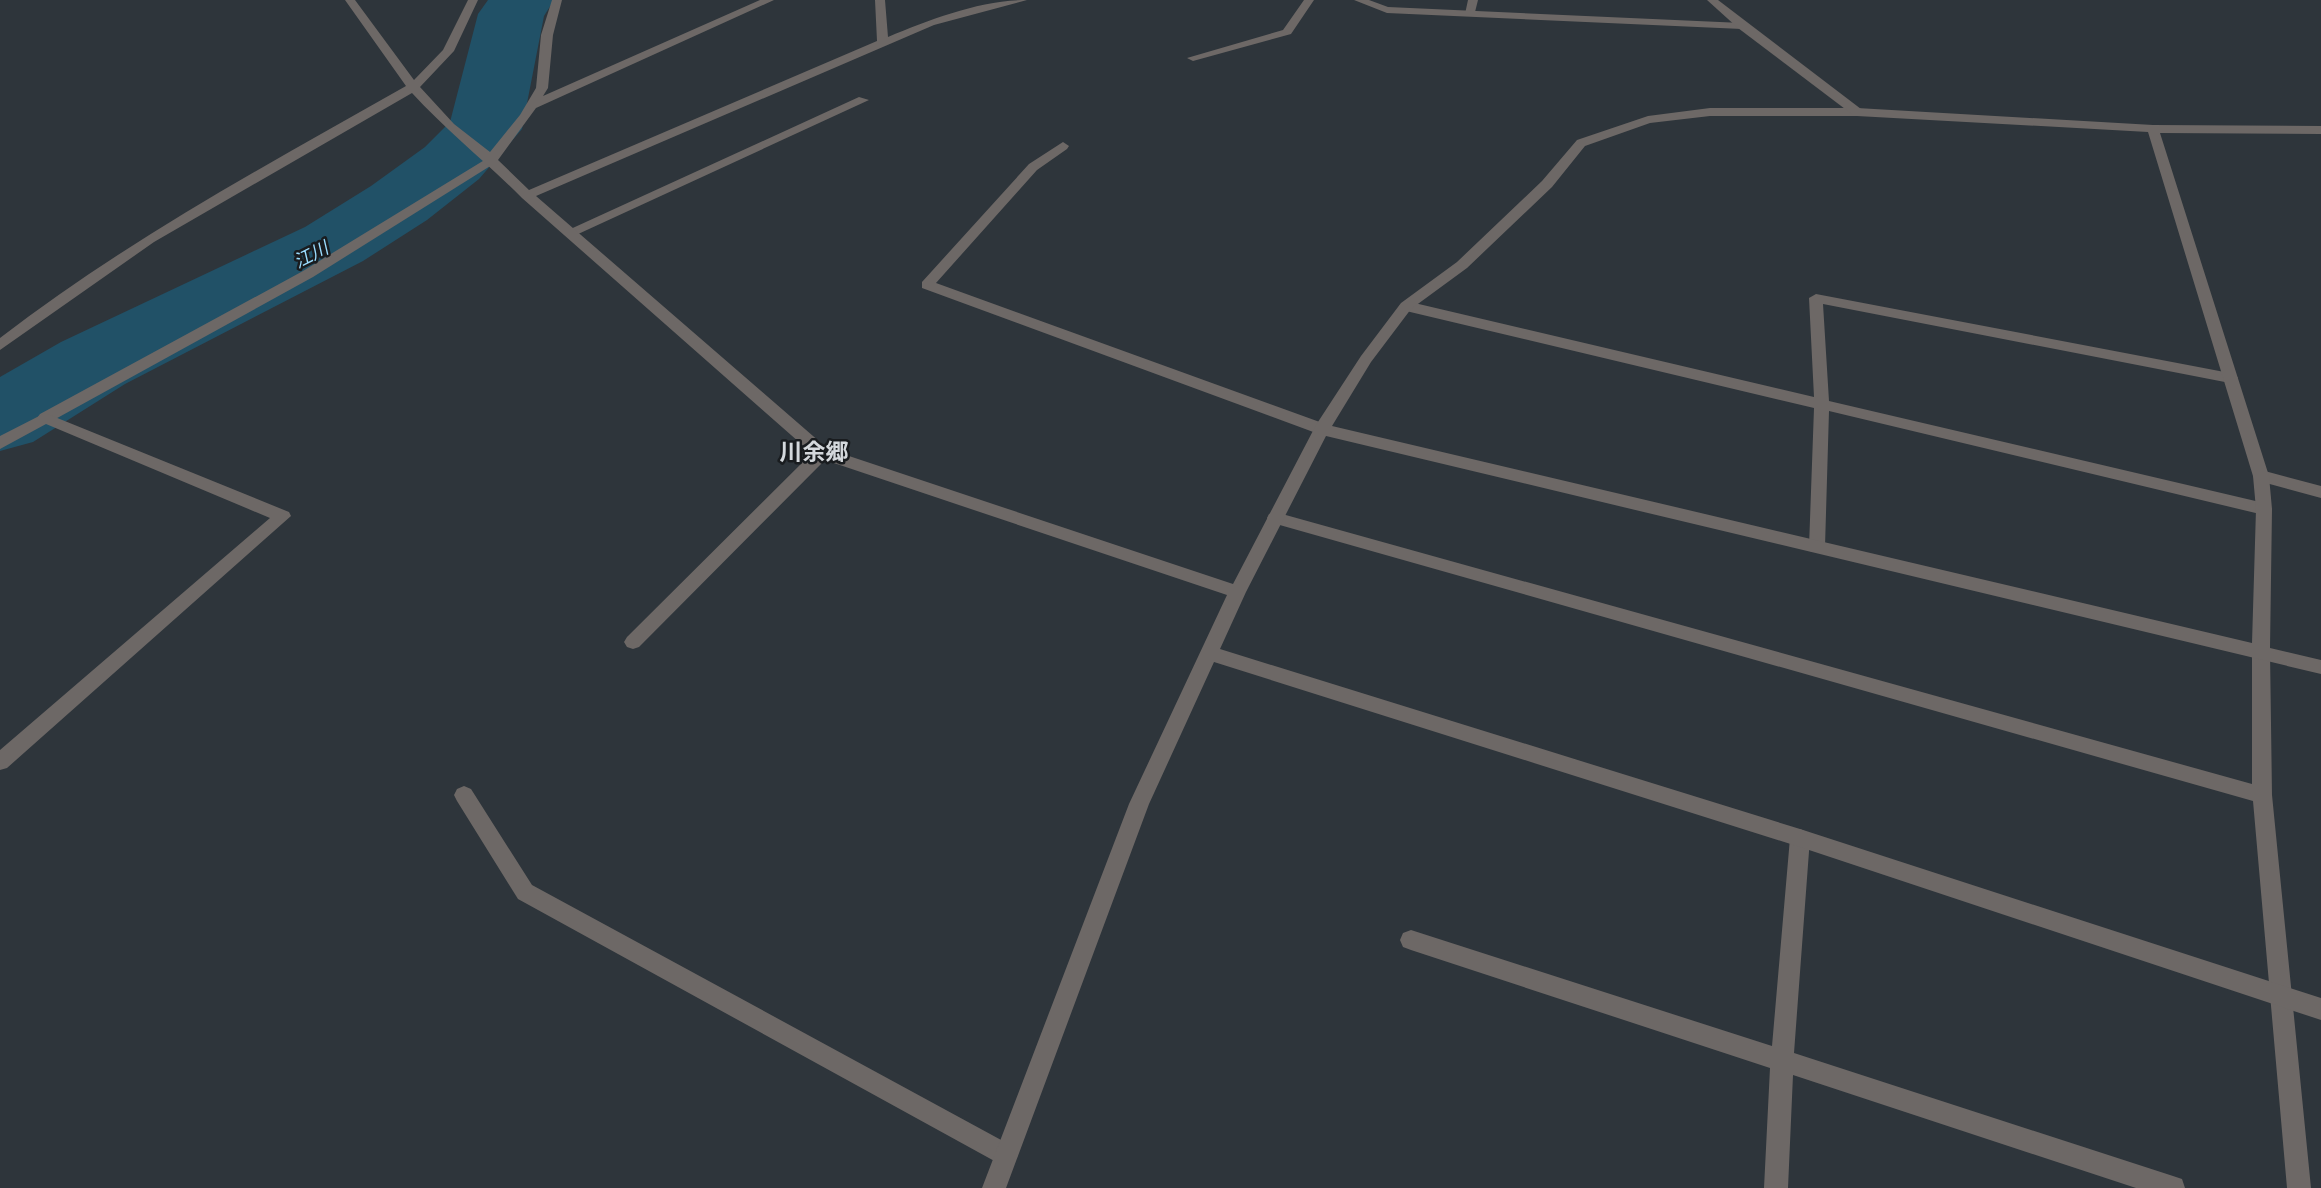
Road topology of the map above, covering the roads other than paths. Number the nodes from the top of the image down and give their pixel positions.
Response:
1 (349, 0) edge
2 (472, 0) edge
3 (557, 0) edge
4 (769, 0) edge
5 (880, 0) edge
6 (1022, 0) edge
7 (1309, 0) edge
8 (1359, 0) edge
9 (1474, 0) edge
10 (1712, 0) edge
11 (1470, 14) junction
12 (1742, 26) junction
13 (883, 43) junction
14 (1193, 58) dead end
15 (412, 88) junction
16 (863, 100) dead end
17 (531, 107) junction
18 (1857, 112) junction
19 (2153, 129) junction
20 (2321, 130) edge
21 (1063, 146) dead end
22 (488, 157) junction
23 (527, 195) junction
24 (570, 232) junction
25 (1406, 306) junction
26 (0, 345) edge
27 (2230, 378) junction
28 (1822, 404) junction
29 (45, 418) junction
30 (1322, 429) junction
31 (0, 443) edge
32 (822, 453) junction
33 (2261, 476) junction
34 (2321, 492) edge
35 (2264, 509) junction
36 (1275, 518) junction
37 (1816, 547) junction
38 (1237, 592) junction
39 (633, 642) dead end
40 (2261, 652) junction
41 (1209, 653) junction
42 (2321, 667) edge
43 (0, 762) edge
44 (464, 795) dead end
45 (2262, 795) junction
46 (1800, 838) junction
47 (1411, 940) dead end
48 (2282, 995) junction
49 (2321, 1009) edge
50 (1782, 1060) junction
51 (1006, 1155) junction
52 (994, 1188) edge
53 (1776, 1188) edge
54 (2173, 1188) edge
55 (2299, 1188) edge

1 - 15 street
2 - 15 street
3 - 17 street
4 - 17 street
5 - 13 street
6 - 13 street
7 - 14 street
8 - 11 street
9 - 11 street
10 - 12 street
11 - 12 street
12 - 18 street
13 - 23 street
15 - 22 street
15 - 26 street
16 - 24 street
17 - 22 street
18 - 19 street
18 - 25 street
19 - 20 street
19 - 27 street
21 - 30 street
22 - 23 street
22 - 29 street
23 - 24 street
24 - 32 street
25 - 28 street
25 - 30 street
27 - 28 street
27 - 33 street
28 - 35 street
28 - 37 street
29 - 31 street
29 - 43 street
30 - 36 street
30 - 37 street
32 - 38 street
32 - 39 street
33 - 34 street
33 - 35 street
35 - 40 street
36 - 38 street
36 - 45 street
37 - 40 street
38 - 41 street
40 - 42 street
40 - 45 street
41 - 46 street
41 - 51 street
44 - 51 street
45 - 48 street
46 - 48 street
46 - 50 street
47 - 50 street
48 - 49 street
48 - 55 street
50 - 53 street
50 - 54 street
51 - 52 street

